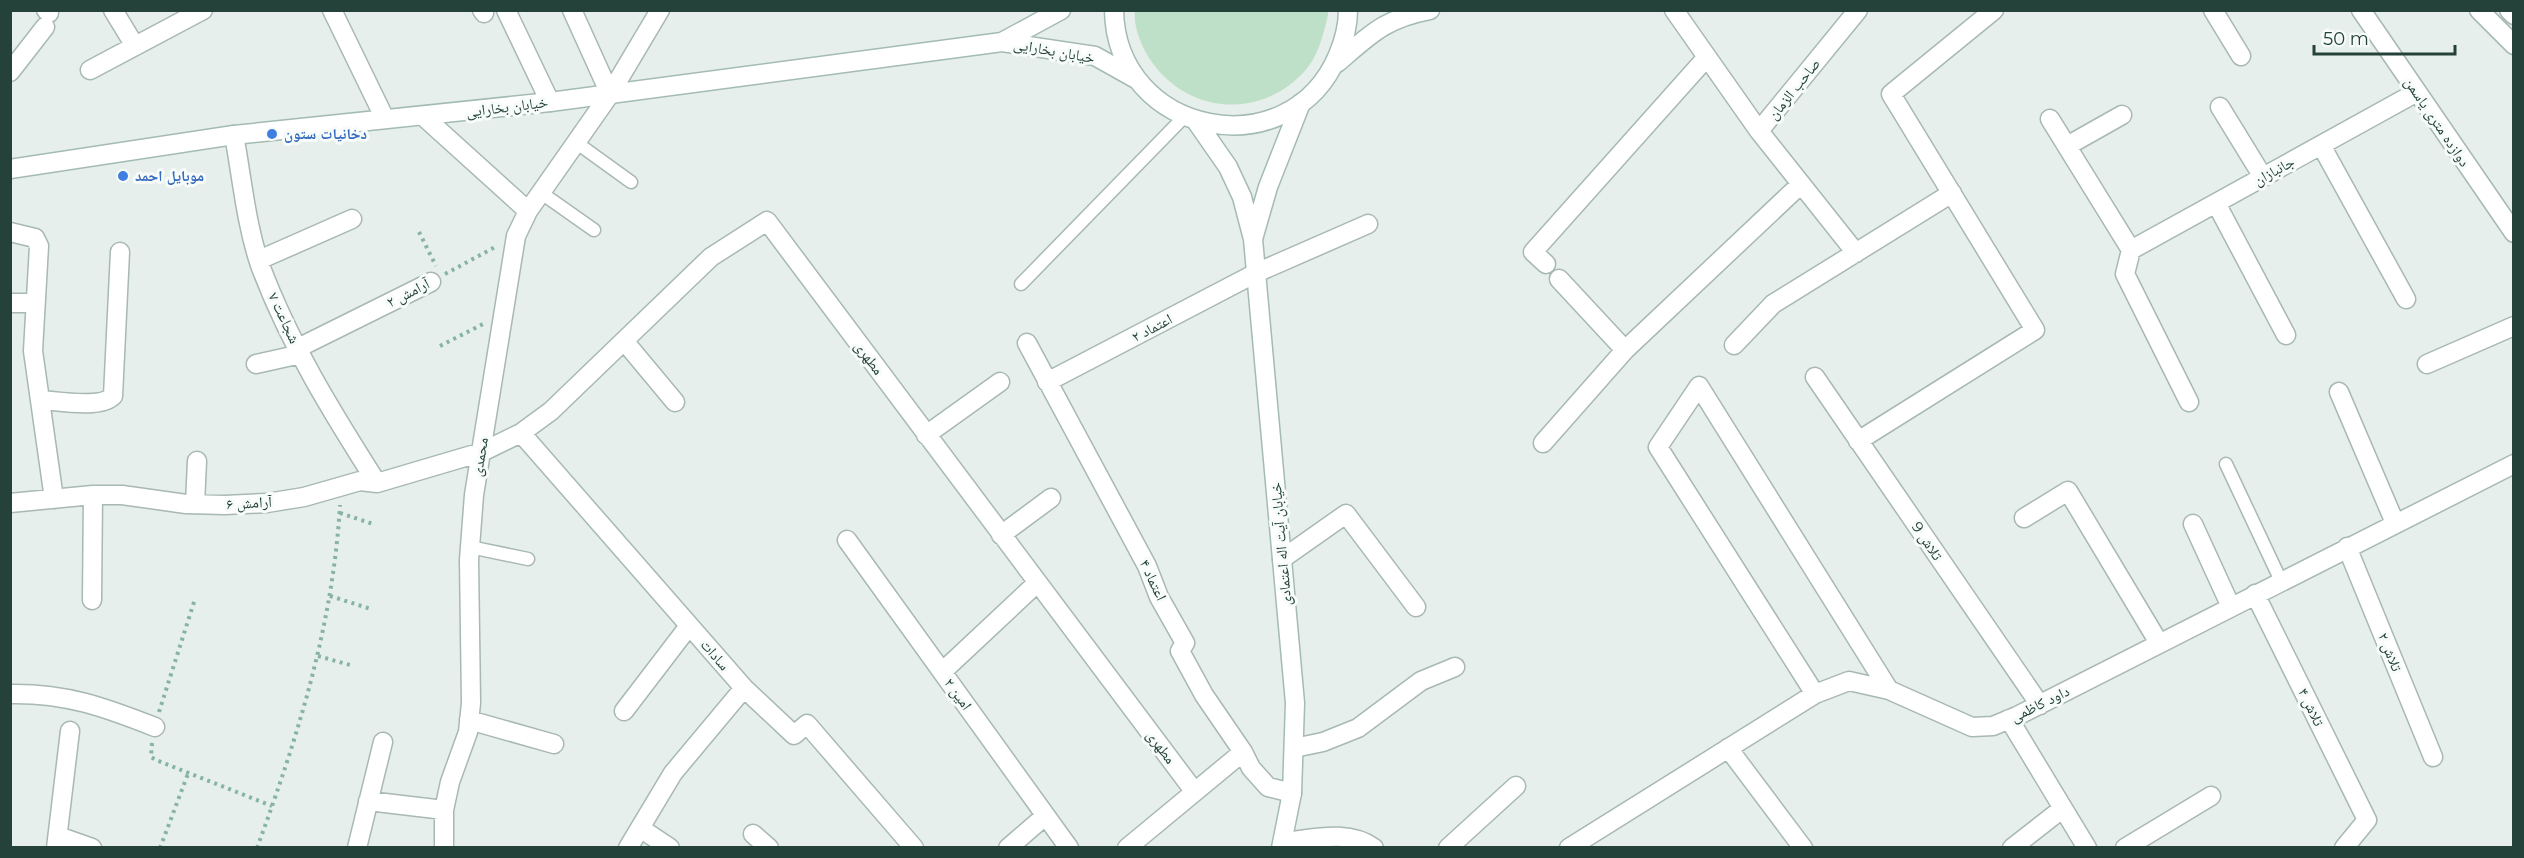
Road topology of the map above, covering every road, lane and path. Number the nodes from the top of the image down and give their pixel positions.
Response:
1 (113, 10) edge
2 (203, 10) edge
3 (332, 10) edge
4 (506, 10) edge
5 (572, 10) edge
6 (660, 10) edge
7 (1061, 10) edge
8 (1114, 10) edge
9 (1348, 10) edge
10 (1430, 10) edge
11 (1674, 10) edge
12 (1858, 10) edge
13 (1994, 10) edge
14 (2213, 10) edge
15 (2361, 10) edge
16 (2479, 10) edge
17 (2509, 10) edge
18 (2514, 15) edge
19 (47, 17) edge
20 (1002, 42) junction
21 (2514, 45) edge
22 (135, 46) junction
23 (2241, 56) dead end
24 (1707, 57) junction
25 (1333, 66) junction
26 (90, 70) dead end
27 (10, 72) edge
28 (1136, 79) junction
29 (2417, 92) junction
30 (610, 94) junction
31 (550, 102) junction
32 (1301, 103) junction
33 (2220, 107) dead end
34 (2121, 115) dead end
35 (423, 116) junction
36 (385, 119) junction
37 (1190, 119) junction
38 (2050, 119) dead end
39 (1759, 131) junction
40 (234, 135) junction
41 (577, 143) junction
42 (2321, 145) junction
43 (2067, 146) junction
44 (10, 169) edge
45 (2263, 177) junction
46 (631, 182) dead end
47 (1802, 184) junction
48 (540, 192) junction
49 (1952, 194) junction
50 (2216, 203) junction
51 (528, 211) junction
52 (352, 219) dead end
53 (1368, 224) dead end
54 (594, 230) dead end
55 (10, 232) edge
56 (419, 232) dead end
57 (2514, 233) edge
58 (516, 236) junction
59 (1253, 239) junction
60 (2131, 250) junction
61 (120, 252) dead end
62 (1856, 253) junction
63 (259, 260) junction
64 (1546, 264) dead end
65 (1256, 273) junction
66 (436, 279) junction
67 (1559, 279) dead end
68 (1021, 284) dead end
69 (2406, 299) dead end
70 (10, 303) edge
71 (34, 303) junction
72 (503, 314) junction
73 (2514, 326) edge
74 (2286, 335) dead end
75 (625, 342) junction
76 (1027, 343) dead end
77 (1734, 345) dead end
78 (440, 346) dead end
79 (1625, 350) junction
80 (300, 351) junction
81 (256, 364) dead end
82 (2427, 364) dead end
83 (1815, 377) dead end
84 (1000, 382) dead end
85 (1047, 382) junction
86 (2339, 392) dead end
87 (41, 400) junction
88 (675, 402) dead end
89 (2189, 402) dead end
90 (521, 434) junction
91 (926, 435) junction
92 (1858, 441) junction
93 (1543, 443) dead end
94 (482, 452) junction
95 (197, 461) dead end
96 (2226, 464) dead end
97 (2512, 469) edge
98 (377, 483) junction
99 (342, 486) junction
100 (93, 495) junction
101 (1051, 498) dead end
102 (54, 499) junction
103 (10, 503) edge
104 (195, 504) junction
105 (340, 513) junction
106 (2024, 518) dead end
107 (2395, 523) junction
108 (373, 524) dead end
109 (2193, 524) dead end
110 (1001, 535) junction
111 (847, 540) dead end
112 (470, 547) junction
113 (2347, 547) junction
114 (528, 559) dead end
115 (1282, 559) junction
116 (2281, 581) junction
117 (1037, 584) junction
118 (2255, 594) junction
119 (330, 596) junction
120 (195, 599) dead end
121 (92, 600) dead end
122 (2231, 607) junction
123 (1416, 608) dead end
124 (372, 609) dead end
125 (689, 626) junction
126 (2159, 643) junction
127 (318, 656) junction
128 (350, 665) dead end
129 (1455, 667) dead end
130 (942, 672) junction
131 (744, 688) junction
132 (1889, 690) junction
133 (10, 694) edge
134 (1815, 694) junction
135 (2040, 705) junction
136 (624, 711) dead end
137 (469, 720) junction
138 (2009, 720) junction
139 (155, 727) junction
140 (70, 731) dead end
141 (382, 742) dead end
142 (554, 744) dead end
143 (1294, 748) junction
144 (1728, 748) junction
145 (1243, 752) junction
146 (2433, 757) dead end
147 (189, 771) junction
148 (1516, 786) dead end
149 (1194, 791) junction
150 (1292, 794) junction
151 (2211, 796) dead end
152 (368, 801) junction
153 (272, 806) junction
154 (2062, 809) junction
155 (444, 810) junction
156 (1045, 816) junction
157 (640, 828) junction
158 (753, 834) dead end
159 (57, 842) edge
160 (1282, 845) edge
161 (1580, 845) edge
162 (92, 848) edge
163 (160, 848) edge
164 (257, 848) edge
165 (357, 848) edge
166 (444, 848) edge
167 (628, 848) edge
168 (670, 848) edge
169 (769, 848) edge
170 (914, 848) edge
171 (1008, 848) edge
172 (1069, 848) edge
173 (1127, 848) edge
174 (1374, 848) edge
175 (1448, 848) edge
176 (1803, 848) edge
177 (2012, 848) edge
178 (2087, 848) edge
179 (2125, 848) edge
180 (2344, 848) edge

1 - 22 street
2 - 22 street
3 - 36 street
4 - 31 street
5 - 30 street
6 - 30 street, محمدی
7 - 20 street, خیابان بخارایی
8 - 28 street
9 - 25 street
10 - 25 street
11 - 24 street
12 - 39 street, صاحب الزمان
13 - 49 street
14 - 23 street
15 - 29 street, دوازده متری یاسمن
16 - 21 street
17 - 18 street
19 - 27 street
20 - 28 street, خیابان بخارایی
20 - 30 street, خیابان بخارایی
22 - 26 street
24 - 39 street
24 - 64 street
25 - 32 street
28 - 37 street
29 - 42 street, جانبازان
29 - 57 street, دوازده متری یاسمن
30 - 31 street, خیابان بخارایی
30 - 41 street, محمدی
31 - 35 street, خیابان بخارایی
32 - 37 street
32 - 59 street
33 - 45 street
34 - 43 street
35 - 36 street, خیابان بخارایی
35 - 51 street
36 - 40 street, خیابان بخارایی
37 - 59 street
37 - 68 lane
38 - 43 street
39 - 47 street, صاحب الزمان
40 - 44 street, خیابان بخارایی
40 - 63 street, شجاعت ۷
41 - 46 lane
41 - 48 street, محمدی
42 - 45 street, جانبازان
42 - 69 street
43 - 60 street
45 - 50 street, جانبازان
47 - 62 street, صاحب الزمان
47 - 79 street
48 - 51 street, محمدی
48 - 54 lane
49 - 62 street
49 - 92 street
50 - 60 street, جانبازان
50 - 74 street
51 - 58 street, محمدی
52 - 63 street
53 - 65 street, اعتماد ۲
55 - 71 street
56 - 66 path
58 - 66 path, آرامش ۲
58 - 72 street, محمدی
59 - 65 street, خیابان آیت اله اعتمادی
60 - 89 street
61 - 87 street
62 - 77 street
63 - 80 street, شجاعت ۷
65 - 85 street, اعتماد ۲
65 - 115 street, خیابان آیت اله اعتمادی
66 - 80 street, آرامش ۲
67 - 79 street
70 - 71 street
71 - 87 street
72 - 78 path
72 - 94 street, محمدی
73 - 82 street
75 - 88 street
75 - 90 street, مطهری
75 - 91 street, مطهری
76 - 85 street, اعتماد ۴
79 - 93 street
80 - 81 street, آرامش ۲
80 - 98 street, شجاعت ۷
83 - 92 street, تلاش 9
84 - 91 street
85 - 145 street, اعتماد ۴
86 - 107 street
87 - 102 street
90 - 94 street, مطهری
90 - 125 street, سادات
91 - 110 street, مطهری
92 - 135 street, تلاش 9
94 - 98 street, آرامش ۶
94 - 112 street, محمدی
95 - 104 street
96 - 116 lane
97 - 107 street, داود کاظمی
98 - 99 street, آرامش ۶
99 - 104 street, آرامش ۶
99 - 105 path
100 - 102 street, آرامش ۶
100 - 104 street, آرامش ۶
100 - 121 street
101 - 110 street
102 - 103 street, آرامش ۶
105 - 108 path
105 - 119 path
106 - 126 street
107 - 113 street, داود کاظمی
109 - 122 street
110 - 117 street, مطهری
111 - 130 street, امین ۲
112 - 114 lane
112 - 137 street, محمدی
113 - 116 street, داود کاظمی
113 - 146 street, تلاش ۲
115 - 123 street
115 - 143 street, خیابان آیت اله اعتمادی
116 - 118 street, داود کاظمی
117 - 130 street
117 - 149 street, مطهری
118 - 122 street, داود کاظمی
118 - 180 street, تلاش ۴
119 - 124 path
119 - 127 path
120 - 139 path
122 - 126 street, داود کاظمی
125 - 131 street, سادات
125 - 136 street
126 - 135 street, داود کاظمی
127 - 128 path
127 - 153 path
129 - 143 street
130 - 156 street, امین ۲
131 - 157 street
131 - 170 street, سادات
132 - 134 street, داود کاظمی
132 - 134 street
132 - 138 street, داود کاظمی
133 - 139 street
134 - 144 street, داود کاظمی
135 - 138 street, داود کاظمی
137 - 142 street
137 - 155 street, محمدی
138 - 154 street
139 - 147 path
140 - 159 street
141 - 152 street
143 - 150 street, خیابان آیت اله اعتمادی
144 - 161 street, داود کاظمی
144 - 176 street
145 - 149 street
145 - 150 street, اعتماد ۴
147 - 153 path
147 - 163 path
148 - 175 street
149 - 173 street
150 - 160 street, خیابان آیت اله اعتمادی
151 - 179 street
152 - 155 street
152 - 165 street
153 - 164 path
154 - 177 street
154 - 178 street
155 - 166 street, محمدی
156 - 171 street
156 - 172 street, امین ۲
157 - 167 street
157 - 168 street
158 - 169 street
159 - 162 street
160 - 174 street

